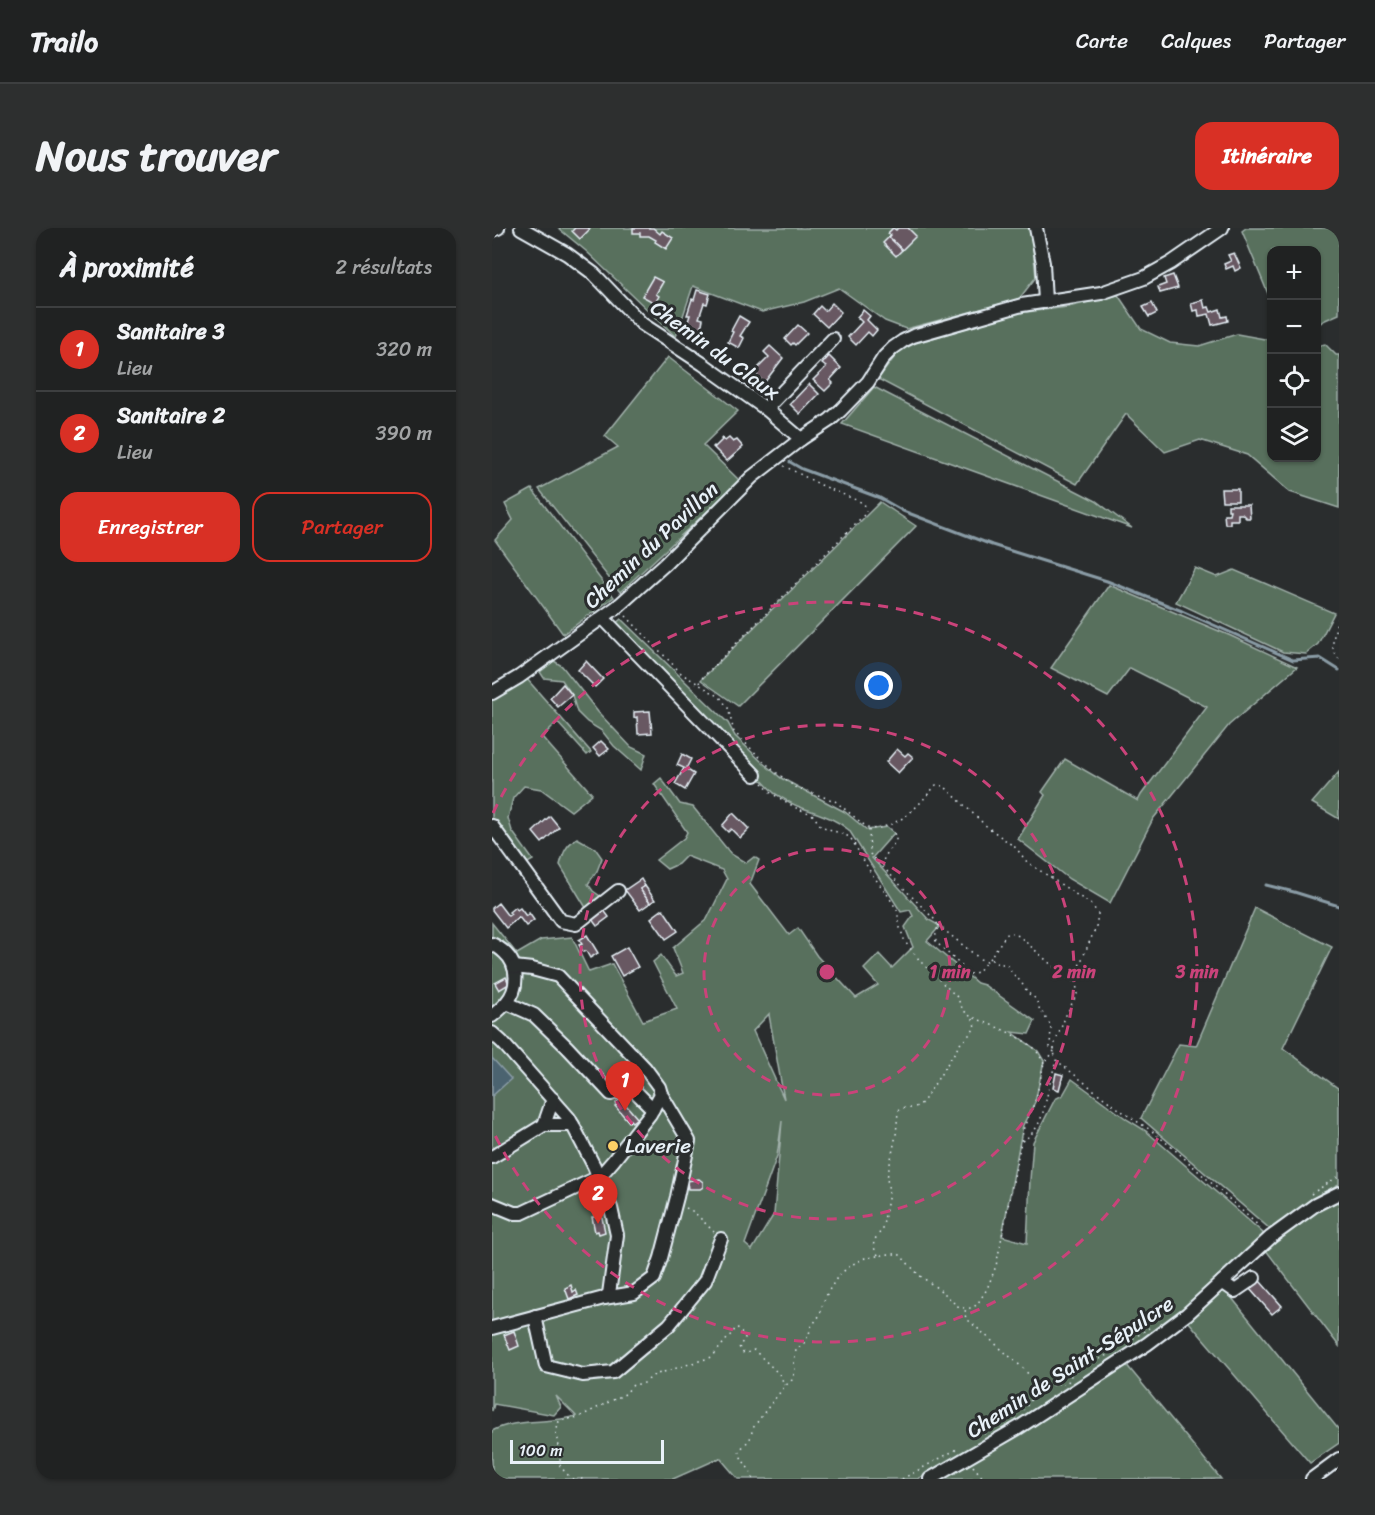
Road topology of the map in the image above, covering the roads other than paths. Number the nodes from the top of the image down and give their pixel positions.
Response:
1 (498, 228) edge
2 (521, 228) edge
3 (1036, 228) edge
4 (1222, 228) edge
5 (492, 230) edge
6 (1045, 302) junction
7 (833, 339) dead end
8 (766, 409) junction
9 (801, 439) junction
10 (603, 618) junction
11 (492, 693) edge
12 (755, 775) road end
13 (492, 826) edge
14 (618, 891) dead end
15 (492, 944) edge
16 (514, 967) junction
17 (507, 1002) junction
18 (492, 1016) edge
19 (492, 1033) edge
20 (661, 1094) junction
21 (553, 1099) junction
22 (652, 1109) junction
23 (544, 1125) junction
24 (573, 1125) junction
25 (492, 1157) edge
26 (598, 1177) junction
27 (1339, 1193) edge
28 (492, 1204) edge
29 (721, 1239) road end
30 (1254, 1278) dead end
31 (1222, 1282) junction
32 (604, 1298) junction
33 (535, 1316) junction
34 (492, 1328) edge
35 (1339, 1459) edge
36 (930, 1479) edge
37 (1312, 1479) edge

1 - 5 street
2 - 8 street, Chemin du Claux
3 - 6 street
4 - 6 street, Chemin du Pavillon
6 - 9 street, Chemin du Pavillon
7 - 8 street
8 - 9 street, Chemin du Claux
9 - 10 street, Chemin du Pavillon
10 - 11 street, Chemin du Pavillon
10 - 12 street
13 - 14 street
15 - 16 street
16 - 17 street
16 - 20 street
17 - 18 street
17 - 22 street
19 - 21 street
20 - 22 street
20 - 32 street
21 - 23 street
21 - 24 street
22 - 26 street
23 - 24 street
23 - 25 street
24 - 26 street
26 - 28 street
26 - 32 street
27 - 31 street, Chemin de Saint-Sépulcre
29 - 33 street
30 - 31 street
31 - 36 street, Chemin de Saint-Sépulcre
32 - 33 street
33 - 34 street
35 - 37 street

